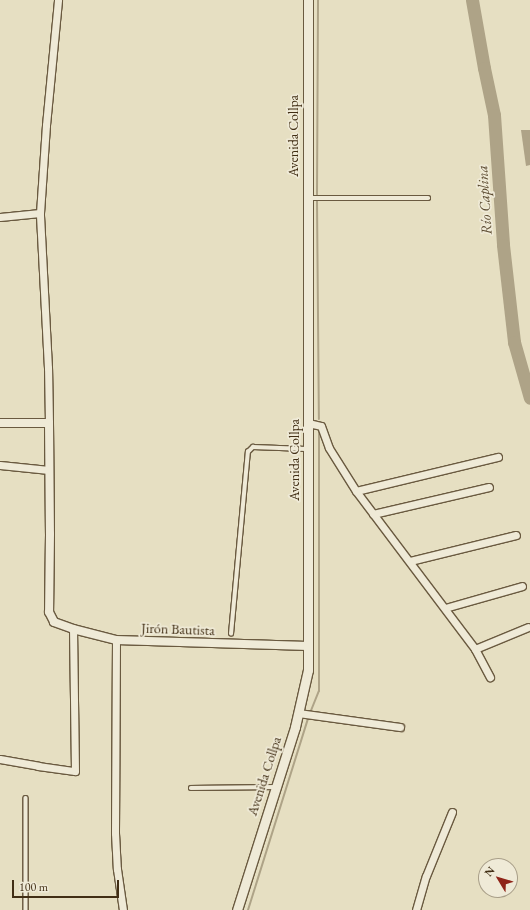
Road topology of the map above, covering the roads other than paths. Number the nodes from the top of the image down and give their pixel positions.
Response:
1 (58, 0) edge
2 (308, 0) edge
3 (307, 198) junction
4 (428, 198) dead end
5 (40, 213) junction
6 (0, 217) edge
7 (0, 423) edge
8 (49, 423) junction
9 (308, 423) junction
10 (308, 449) junction
11 (498, 457) dead end
12 (0, 465) edge
13 (50, 470) junction
14 (489, 488) dead end
15 (356, 491) junction
16 (373, 514) junction
17 (516, 535) dead end
18 (410, 561) junction
19 (522, 586) dead end
20 (445, 608) junction
21 (528, 627) dead end
22 (73, 629) junction
23 (231, 634) dead end
24 (116, 640) junction
25 (308, 646) junction
26 (475, 650) junction
27 (490, 677) dead end
28 (298, 713) junction
29 (400, 727) dead end
30 (0, 759) edge
31 (275, 787) junction
32 (191, 788) dead end
33 (26, 798) dead end
34 (452, 812) dead end
35 (26, 910) edge
36 (124, 910) edge
37 (237, 910) edge
38 (416, 910) edge

1 - 5 street
2 - 3 main road, Avenida Collpa
3 - 4 lane
3 - 9 main road, Avenida Collpa
5 - 6 street
5 - 8 street
7 - 8 street
8 - 13 street
9 - 10 main road, Avenida Collpa
9 - 15 street
10 - 23 lane
10 - 25 main road, Avenida Collpa
11 - 15 street
12 - 13 street
13 - 22 street, Jirón Bautista
14 - 16 street
15 - 16 street
16 - 18 street
17 - 18 street
18 - 20 street
19 - 20 street
20 - 26 street
21 - 26 street
22 - 24 street, Jirón Bautista
22 - 30 street
24 - 25 street, Jirón Bautista
24 - 36 street
25 - 28 main road, Avenida Collpa
26 - 27 street
28 - 29 street
28 - 31 main road, Avenida Collpa
31 - 32 lane
31 - 37 main road, Avenida Collpa
33 - 35 lane
34 - 38 street

